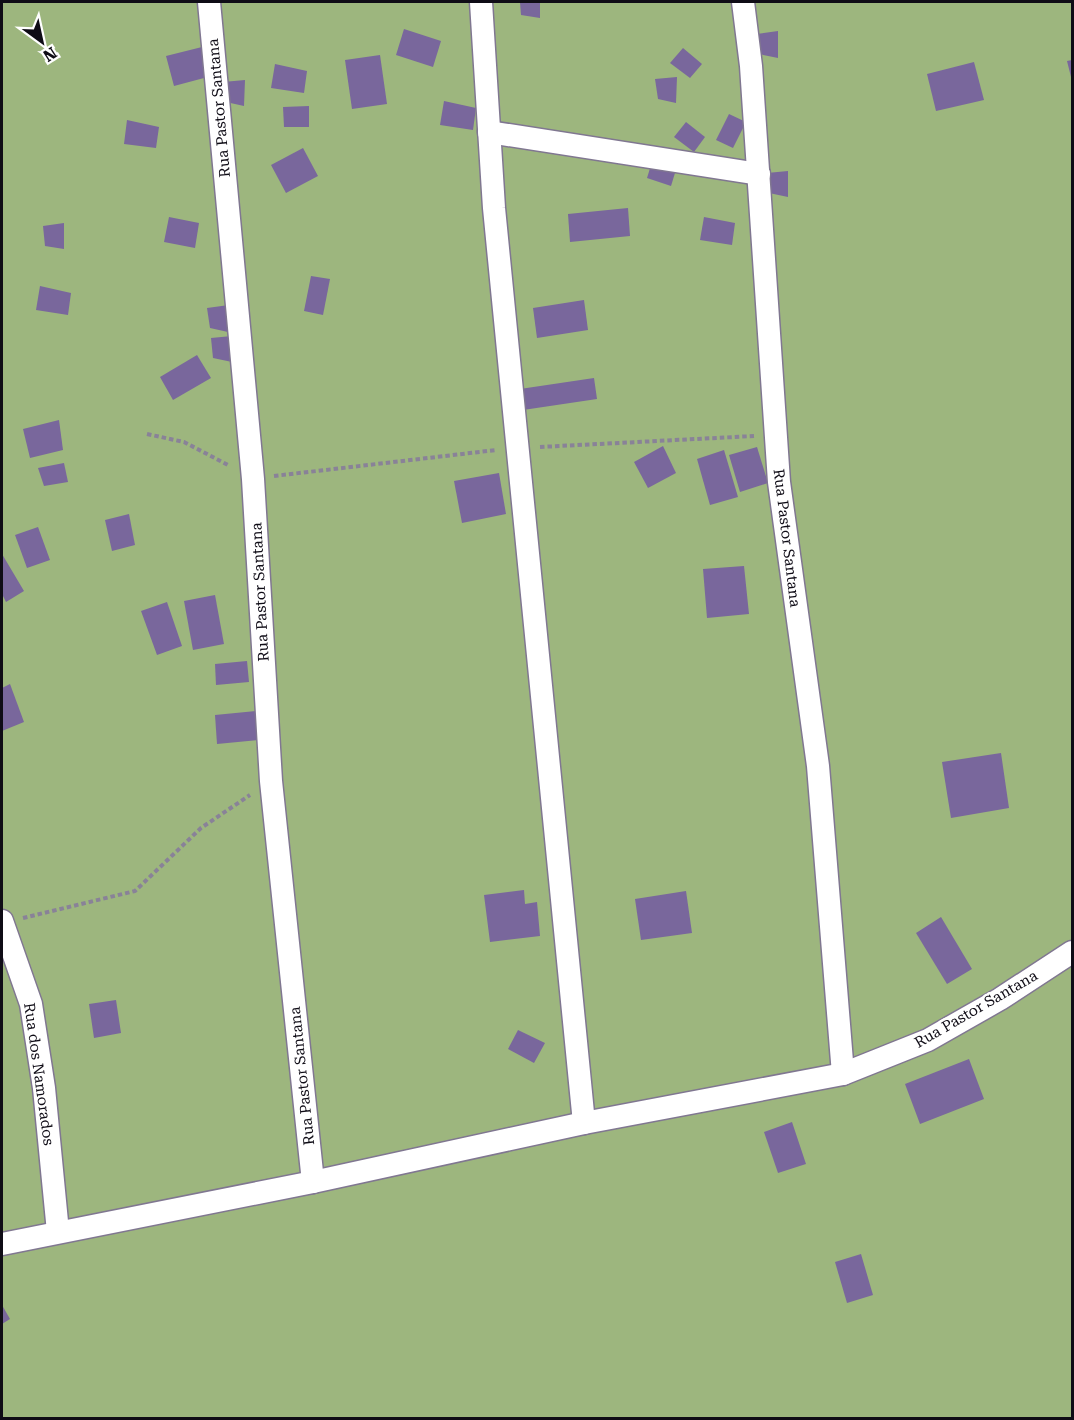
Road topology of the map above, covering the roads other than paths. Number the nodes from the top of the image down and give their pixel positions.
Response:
1 (209, 2) edge
2 (480, 2) edge
3 (743, 2) edge
4 (489, 132) junction
5 (759, 174) junction
6 (2, 922) edge
7 (1072, 952) edge
8 (843, 1074) junction
9 (584, 1123) junction
10 (313, 1182) junction
11 (58, 1232) junction
12 (2, 1244) edge

1 - 10 street, Rua Pastor Santana
2 - 4 street
3 - 5 street, Rua Pastor Santana
4 - 5 street
4 - 9 street
5 - 8 street, Rua Pastor Santana
6 - 11 street, Rua dos Namorados
7 - 8 street, Rua Pastor Santana
8 - 9 street, Rua Pastor Santana
9 - 10 street, Rua Pastor Santana
10 - 11 street, Rua Pastor Santana
11 - 12 street, Rua Pastor Santana

